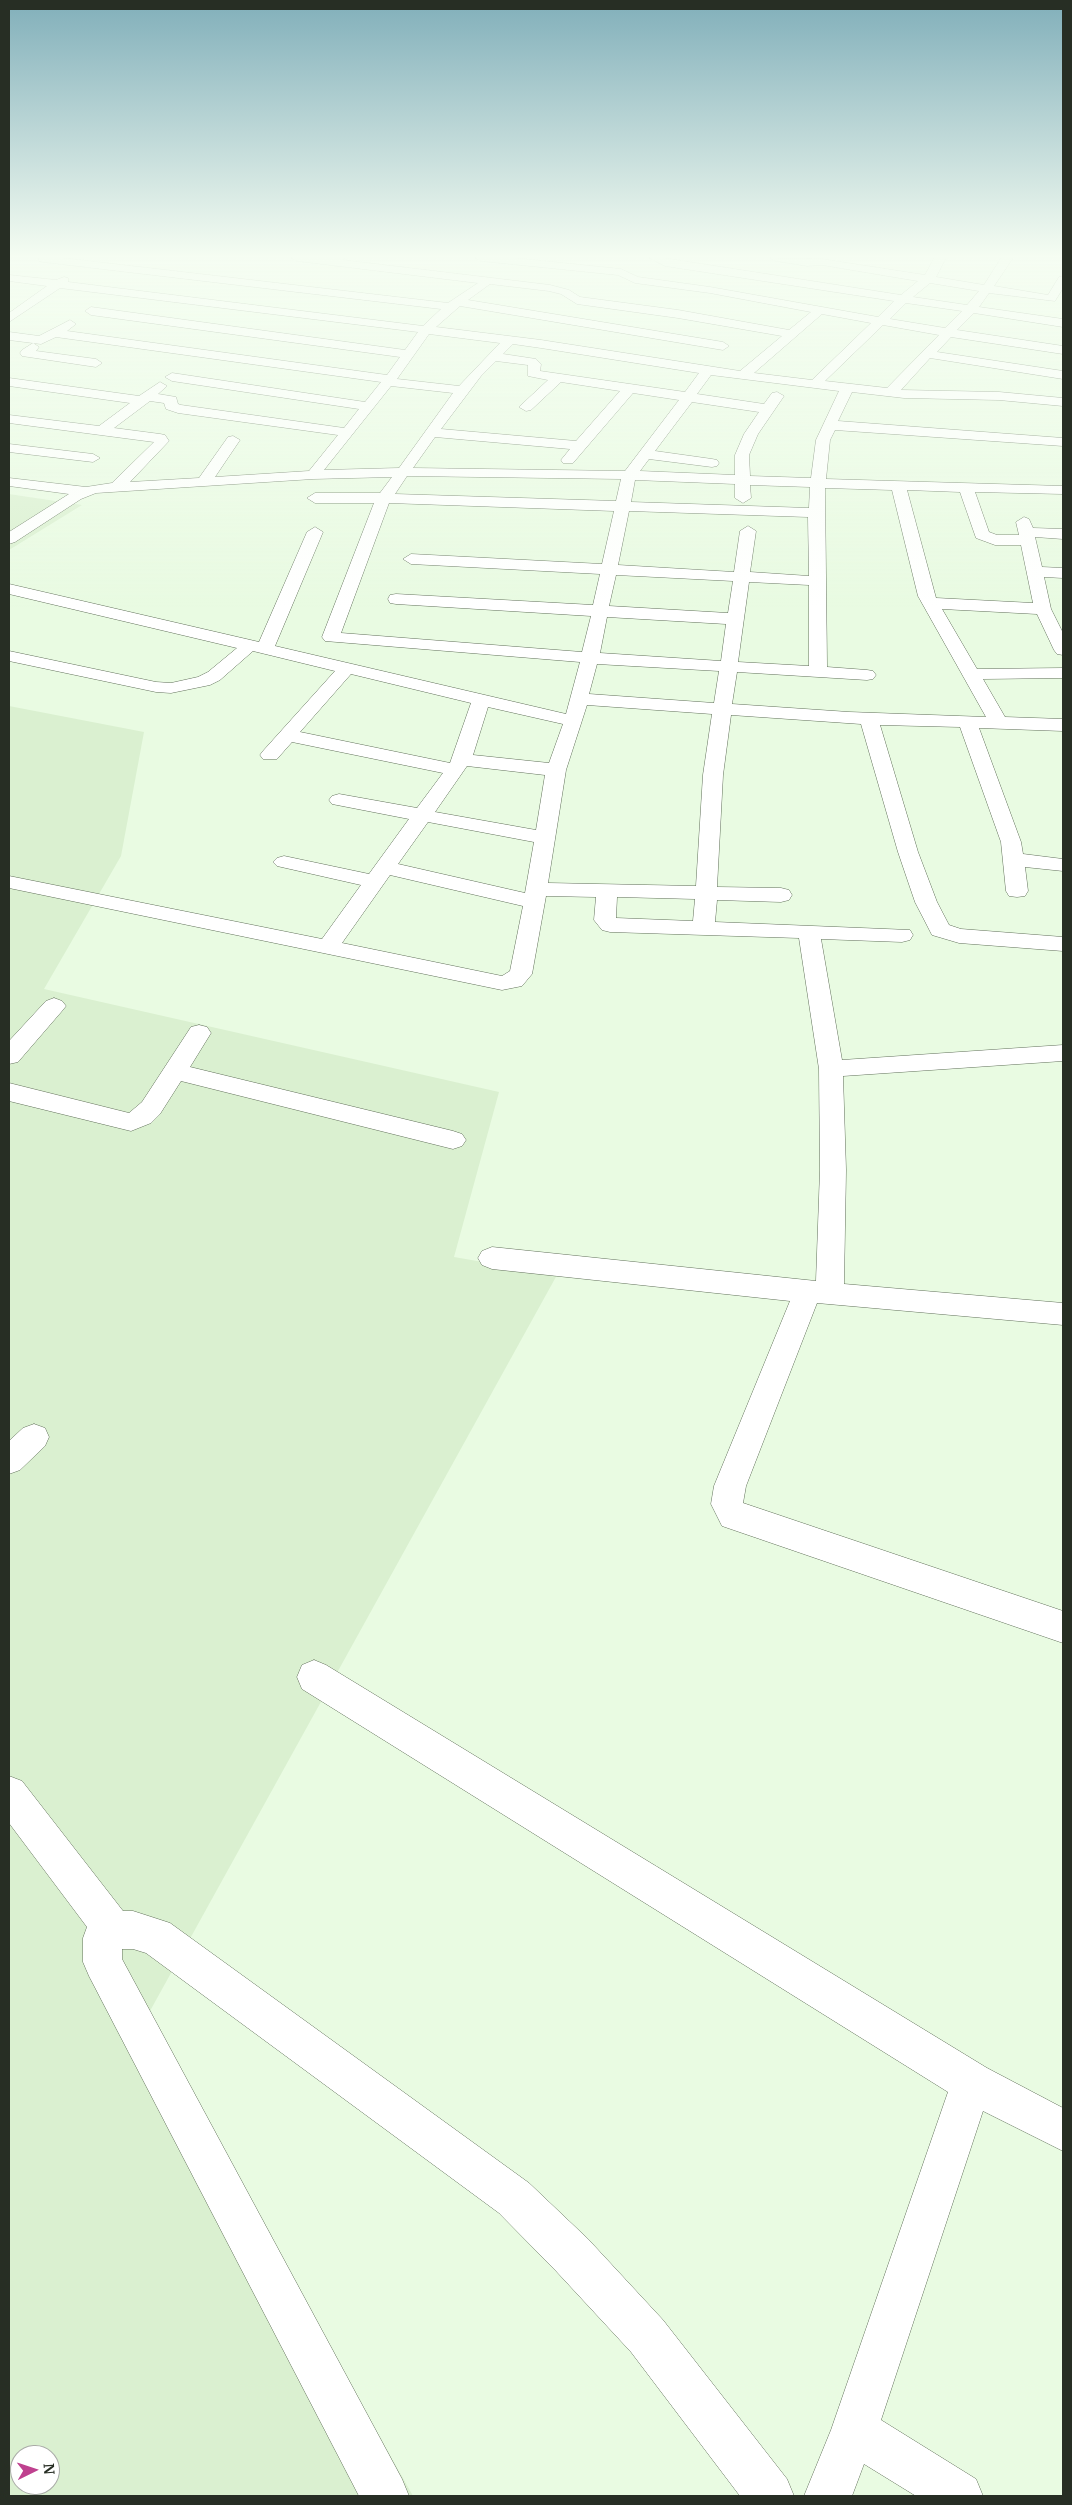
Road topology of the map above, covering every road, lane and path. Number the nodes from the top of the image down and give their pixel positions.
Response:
1 (176, 375) edge
2 (355, 375) edge
3 (393, 375) edge
4 (476, 375) edge
5 (542, 375) edge
6 (705, 375) edge
7 (743, 375) edge
8 (824, 375) edge
9 (907, 375) edge
10 (993, 375) edge
11 (172, 378) junction
12 (557, 378) junction
13 (389, 380) junction
14 (788, 381) junction
15 (9, 382) edge
16 (815, 384) junction
17 (847, 388) junction
18 (629, 389) junction
19 (462, 390) junction
20 (890, 393) junction
21 (981, 396) junction
22 (688, 397) junction
23 (143, 398) junction
24 (1063, 402) edge
25 (367, 406) junction
26 (526, 407) dead end
27 (768, 409) junction
28 (196, 411) junction
29 (676, 414) junction
30 (694, 416) dead end
31 (9, 419) edge
32 (738, 423) dead end
33 (756, 425) junction
34 (830, 425) junction
35 (102, 431) junction
36 (346, 432) junction
37 (431, 432) junction
38 (160, 438) junction
39 (233, 440) dead end
40 (823, 440) junction
41 (842, 442) dead end
42 (1063, 442) edge
43 (581, 446) junction
44 (9, 448) edge
45 (646, 454) junction
46 (93, 458) dead end
47 (741, 465) junction
48 (403, 472) junction
49 (556, 474) junction
50 (313, 475) junction
51 (629, 475) junction
52 (742, 481) junction
53 (9, 482) edge
54 (204, 482) junction
55 (818, 483) junction
56 (899, 486) junction
57 (116, 488) junction
58 (966, 488) junction
59 (1063, 490) edge
60 (84, 491) junction
61 (316, 498) dead end
62 (385, 498) junction
63 (623, 506) junction
64 (744, 511) junction
65 (816, 513) junction
66 (748, 531) dead end
67 (315, 532) dead end
68 (1026, 532) junction
69 (1063, 534) edge
70 (9, 539) edge
71 (411, 559) dead end
72 (609, 569) junction
73 (1034, 571) junction
74 (1063, 573) edge
75 (742, 577) junction
76 (817, 581) junction
77 (9, 589) edge
78 (396, 599) dead end
79 (930, 602) junction
80 (600, 612) junction
81 (1051, 615) edge
82 (736, 619) junction
83 (331, 637) junction
84 (256, 648) junction
85 (1063, 650) edge
86 (9, 656) edge
87 (590, 658) junction
88 (319, 663) junction
89 (729, 666) junction
90 (346, 669) junction
91 (818, 672) junction
92 (1063, 673) edge
93 (970, 674) junction
94 (867, 675) dead end
95 (578, 699) junction
96 (480, 700) junction
97 (722, 710) junction
98 (869, 719) junction
99 (573, 721) junction
100 (968, 722) junction
101 (998, 723) junction
102 (1063, 725) edge
103 (287, 735) junction
104 (270, 755) dead end
105 (459, 765) junction
106 (556, 770) junction
107 (339, 800) dead end
108 (422, 816) junction
109 (545, 838) junction
110 (1014, 859) junction
111 (284, 862) dead end
112 (1063, 864) edge
113 (380, 874) junction
114 (9, 882) edge
115 (1017, 891) dead end
116 (607, 892) junction
117 (705, 895) junction
118 (781, 895) dead end
119 (536, 896) junction
120 (704, 929) junction
121 (809, 932) junction
122 (902, 935) dead end
123 (1063, 944) edge
124 (327, 948) junction
125 (54, 1006) dead end
126 (199, 1033) dead end
127 (1063, 1053) edge
128 (9, 1056) edge
129 (831, 1069) junction
130 (174, 1071) junction
131 (9, 1092) edge
132 (453, 1140) dead end
133 (492, 1258) dead end
134 (819, 1292) junction
135 (1063, 1314) edge
136 (34, 1437) dead end
137 (9, 1461) edge
138 (1063, 1627) edge
139 (314, 1677) dead end
140 (9, 1794) edge
141 (114, 1930) junction
142 (972, 2082) junction
143 (1063, 2130) edge
144 (854, 2430) junction
145 (385, 2496) edge
146 (770, 2496) edge
147 (828, 2496) edge
148 (959, 2496) edge

1 - 11 street
2 - 13 street
3 - 13 street
4 - 19 street
5 - 12 street
6 - 22 street
7 - 14 street
8 - 16 street
9 - 20 street
10 - 21 street
11 - 23 street
11 - 25 street
12 - 18 street
12 - 26 street
13 - 19 street
13 - 25 street
14 - 16 street
14 - 27 street
15 - 23 street
16 - 17 street
17 - 20 street
17 - 34 street
18 - 22 street
18 - 43 street
19 - 37 street
20 - 21 street
21 - 24 street
22 - 27 street
22 - 29 street
23 - 28 street
23 - 35 street
25 - 36 street
27 - 33 street
28 - 36 street
28 - 38 street
29 - 30 street
29 - 45 street
31 - 35 street
32 - 33 street
33 - 47 street
34 - 40 street
34 - 42 street
35 - 38 street
36 - 50 street
37 - 43 street
37 - 48 street
38 - 57 street
39 - 54 street
40 - 41 street
40 - 55 street
43 - 49 street
44 - 46 street
45 - 47 street
45 - 51 street
47 - 52 street
48 - 49 street
48 - 50 street
48 - 62 street
49 - 51 street
50 - 54 street
51 - 52 street
51 - 63 street
52 - 55 street
52 - 64 street
53 - 60 street
54 - 57 street
55 - 56 street
55 - 65 street
56 - 58 street
56 - 79 street
57 - 60 street
58 - 59 street
58 - 68 street
60 - 70 street
61 - 62 street
62 - 63 street
62 - 83 street
63 - 64 street
63 - 72 street
64 - 65 street
65 - 76 street
66 - 75 street
67 - 84 street
68 - 69 street
68 - 73 street
71 - 72 street
72 - 75 street
72 - 80 street
73 - 74 street
73 - 81 street
75 - 76 street
75 - 82 street
76 - 91 street
77 - 84 street
78 - 80 street
79 - 81 street
79 - 93 street
80 - 82 street
80 - 87 street
81 - 85 street
82 - 89 street
83 - 87 street
83 - 88 street
84 - 86 street
84 - 88 street
87 - 89 street
87 - 95 street
88 - 90 street
89 - 91 street
89 - 97 street
90 - 96 street
90 - 103 street
91 - 94 street
92 - 93 street
93 - 101 street
95 - 97 street
95 - 99 street
96 - 99 street
96 - 105 street
97 - 98 street
97 - 117 street
98 - 100 street
98 - 123 street
99 - 106 street
100 - 101 street
100 - 110 street
101 - 102 street
103 - 104 street
103 - 105 street
105 - 106 street
105 - 108 street
106 - 109 street
107 - 108 street
108 - 109 street
108 - 113 street
109 - 119 street
110 - 112 street
110 - 115 street
111 - 113 street
113 - 119 street
113 - 124 street
114 - 124 street
116 - 117 street
116 - 119 street
116 - 120 street
117 - 118 street
117 - 120 street
119 - 124 street
120 - 121 street
121 - 122 street
121 - 129 street
125 - 128 street
126 - 130 street
127 - 129 street
129 - 134 street
130 - 131 street
130 - 132 street
133 - 134 street
134 - 135 street
134 - 138 street
136 - 137 street
139 - 142 street
140 - 141 street
141 - 145 street
141 - 146 street
142 - 143 street
142 - 144 street
144 - 147 street
144 - 148 street

